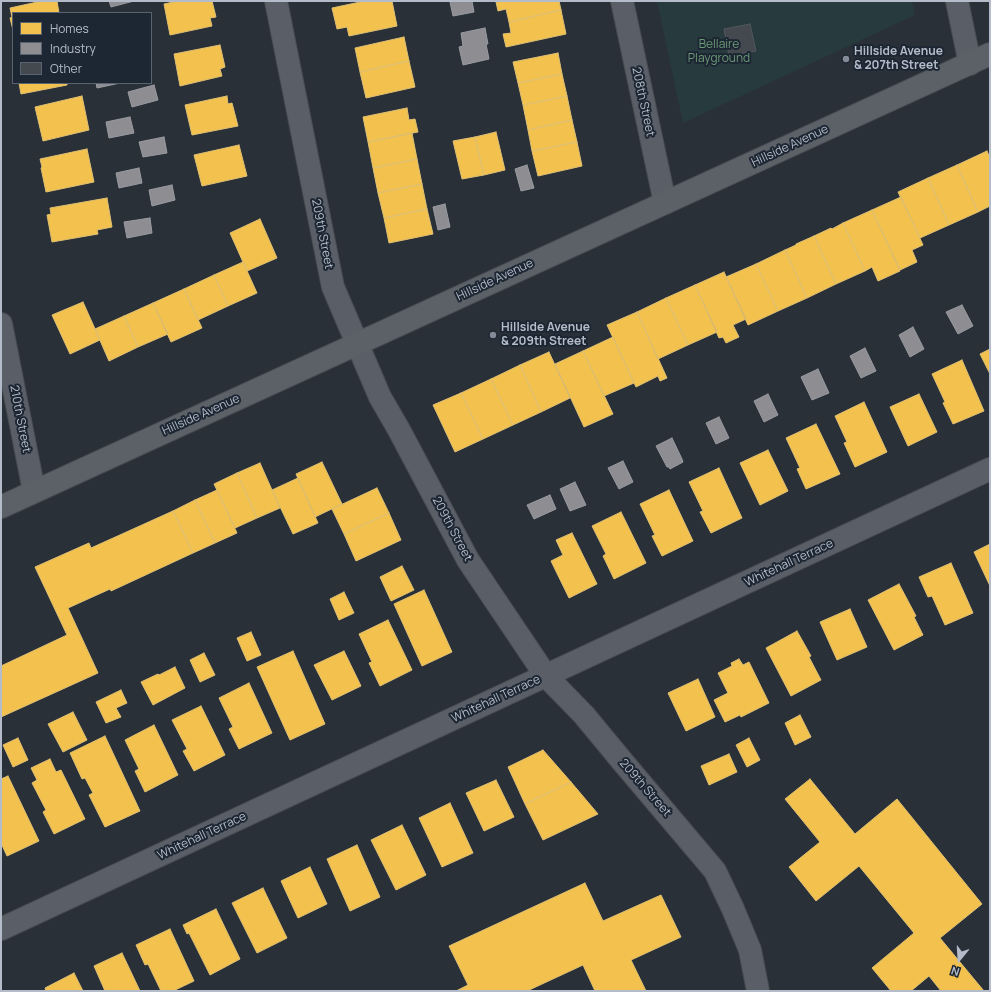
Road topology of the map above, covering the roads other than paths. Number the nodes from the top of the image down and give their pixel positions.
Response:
1 (276, 1) edge
2 (622, 1) edge
3 (957, 1) edge
4 (990, 54) edge
5 (970, 64) junction
6 (665, 203) junction
7 (1, 324) edge
8 (358, 344) junction
9 (990, 469) edge
10 (34, 491) junction
11 (1, 507) edge
12 (546, 676) junction
13 (1, 929) edge
14 (758, 991) edge

1 - 8 street, 209th Street
2 - 6 street, 208th Street
3 - 5 street
4 - 5 main road, Hillside Avenue
5 - 6 main road, Hillside Avenue
6 - 8 main road, Hillside Avenue
7 - 10 street, 210th Street
8 - 10 main road, Hillside Avenue
8 - 12 street, 209th Street
9 - 12 street, Whitehall Terrace
10 - 11 main road, Hillside Avenue
12 - 13 street, Whitehall Terrace
12 - 14 street, 209th Street

